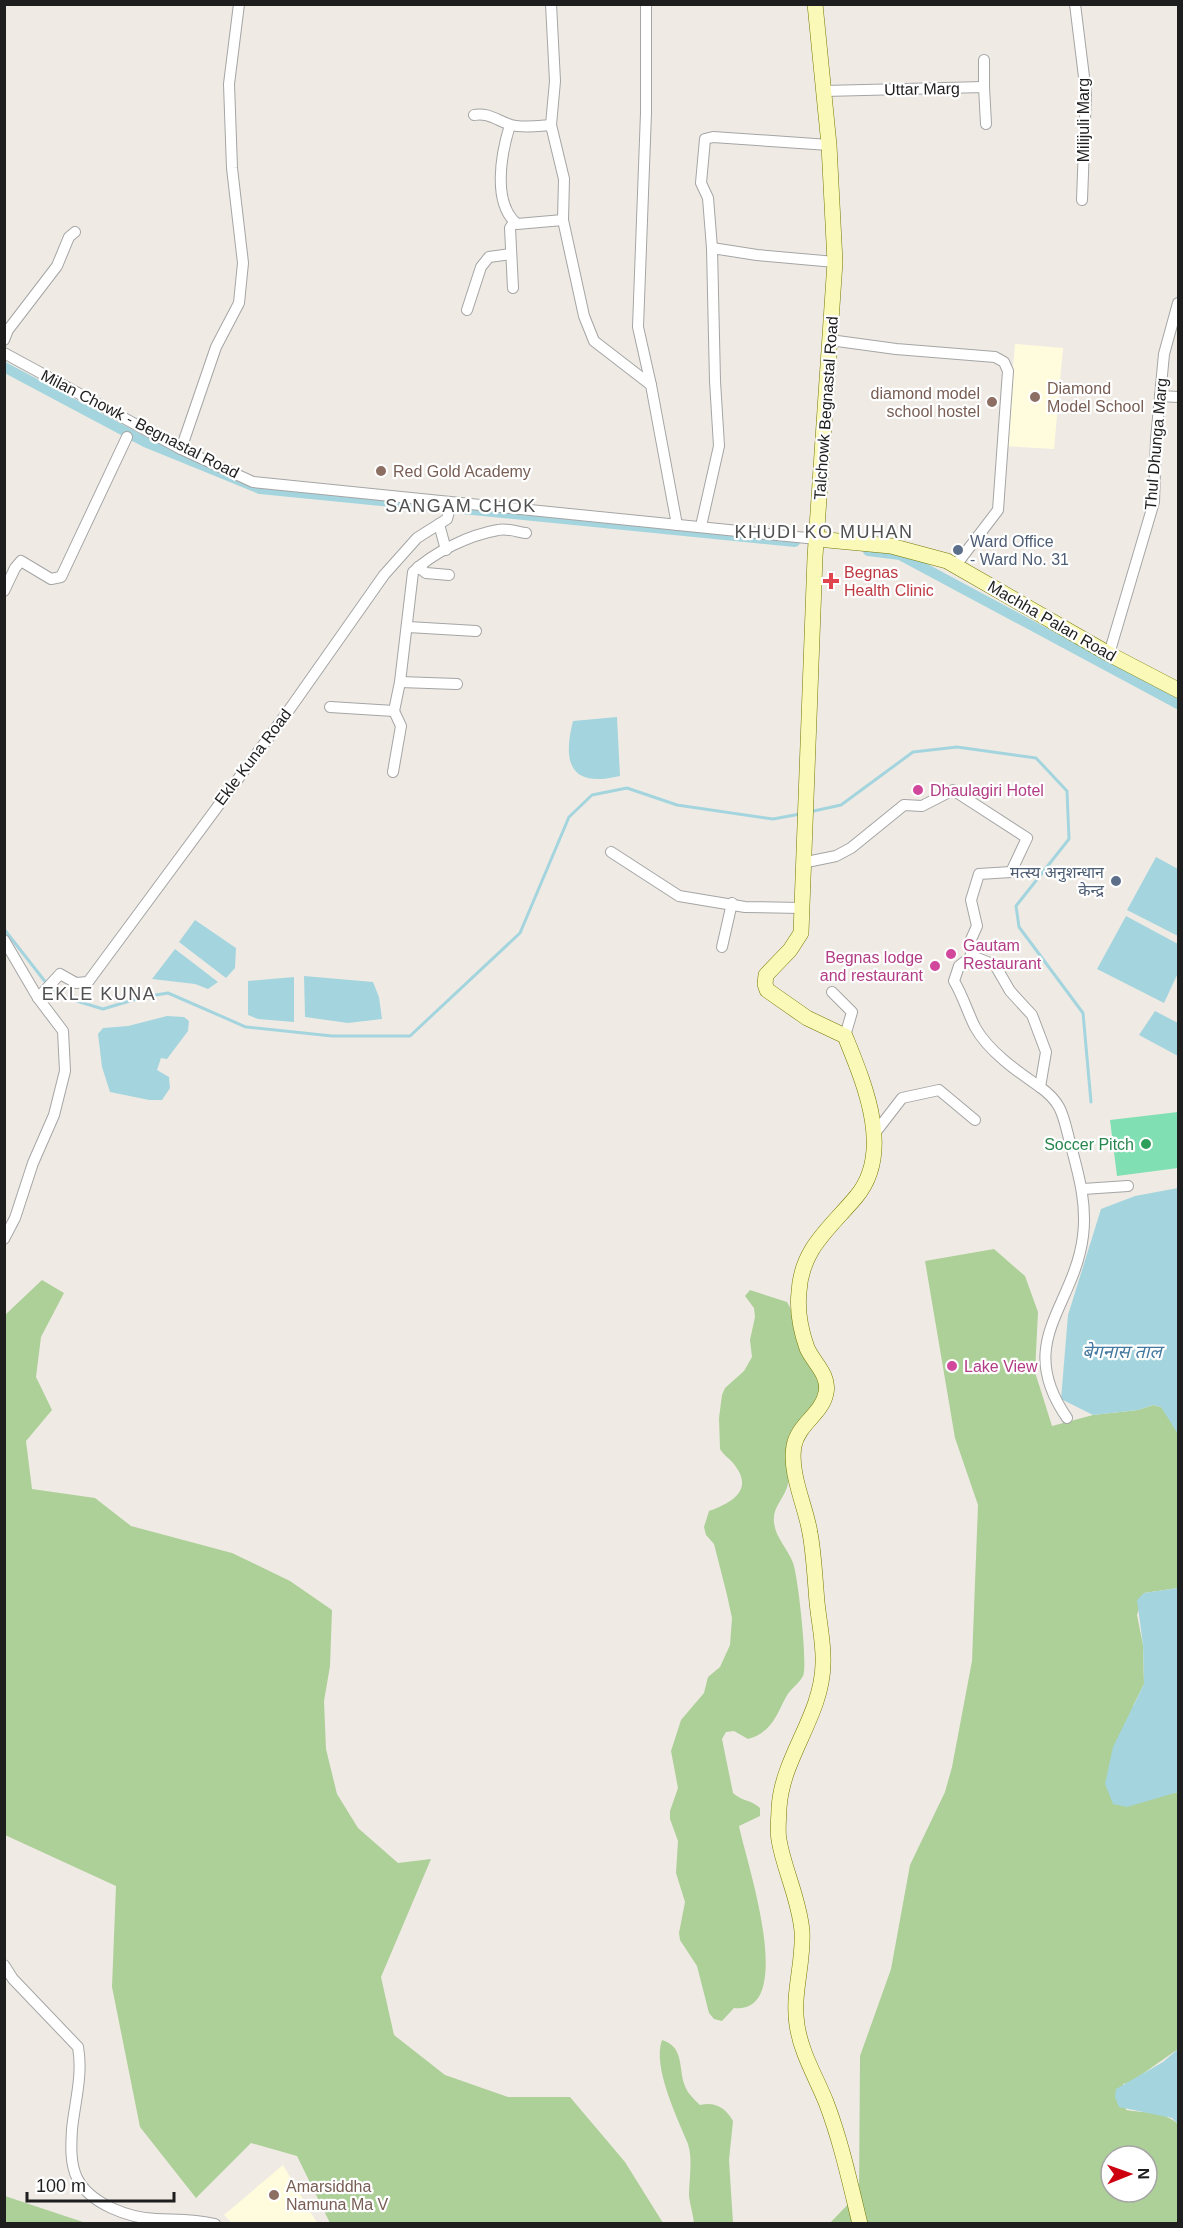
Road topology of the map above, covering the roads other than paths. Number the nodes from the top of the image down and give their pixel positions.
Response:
1 (239, 4) edge
2 (551, 4) edge
3 (646, 4) edge
4 (815, 4) edge
5 (1075, 4) edge
6 (984, 60) dead end
7 (984, 87) junction
8 (824, 91) junction
9 (474, 115) dead end
10 (986, 124) dead end
11 (510, 125) junction
12 (551, 125) junction
13 (829, 145) junction
14 (1082, 200) dead end
15 (563, 220) junction
16 (514, 222) junction
17 (75, 232) dead end
18 (712, 248) junction
19 (512, 254) junction
20 (835, 262) junction
21 (513, 288) dead end
22 (1179, 303) edge
23 (468, 310) dead end
24 (4, 340) edge
25 (830, 340) junction
26 (4, 353) edge
27 (651, 385) junction
28 (1160, 396) junction
29 (1179, 397) edge
30 (127, 437) dead end
31 (181, 449) junction
32 (451, 503) junction
33 (443, 522) junction
34 (677, 525) junction
35 (701, 526) junction
36 (526, 533) dead end
37 (817, 539) junction
38 (446, 550) junction
39 (956, 565) junction
40 (418, 567) junction
41 (449, 575) dead end
42 (4, 591) edge
43 (408, 627) junction
44 (476, 631) dead end
45 (1109, 654) junction
46 (400, 682) junction
47 (457, 684) dead end
48 (1179, 690) edge
49 (330, 707) dead end
50 (394, 711) junction
51 (393, 772) dead end
52 (611, 852) dead end
53 (802, 863) junction
54 (732, 903) junction
55 (801, 908) junction
56 (4, 940) edge
57 (722, 947) dead end
58 (972, 956) junction
59 (832, 992) dead end
60 (38, 998) junction
61 (845, 1036) junction
62 (1040, 1087) junction
63 (975, 1120) dead end
64 (875, 1133) junction
65 (1128, 1186) dead end
66 (1083, 1189) junction
67 (4, 1239) edge
68 (1067, 1418) dead end
69 (4, 1965) edge
70 (215, 2223) edge
71 (860, 2223) edge

1 - 31 street
2 - 12 street
3 - 27 street
4 - 8 main road, Talchowk Begnastal Road
5 - 14 street, Milijuli Marg
6 - 7 street
7 - 8 street, Uttar Marg
7 - 10 street, Uttar Marg
8 - 13 main road, Talchowk Begnastal Road
9 - 11 street
11 - 12 street
11 - 16 street
12 - 15 street
13 - 18 street
13 - 20 main road, Talchowk Begnastal Road
15 - 16 street
15 - 27 street
16 - 19 street
17 - 24 street
18 - 20 street
18 - 35 street
19 - 21 street
19 - 23 street
20 - 25 main road, Talchowk Begnastal Road
22 - 28 street, Thul Dhunga Marg
25 - 37 main road, Talchowk Begnastal Road
25 - 39 street
26 - 31 street, Milan Chowk - Begnastal Road
27 - 34 street
28 - 29 street
28 - 45 street, Thul Dhunga Marg
30 - 42 street
31 - 32 street, Milan Chowk - Begnastal Road
32 - 33 street
32 - 34 street, Milan Chowk - Begnastal Road
33 - 38 street
33 - 60 street, Ekle Kuna Road
34 - 35 street, Milan Chowk - Begnastal Road
35 - 37 street, Milan Chowk - Begnastal Road
36 - 38 street
37 - 39 main road, Machha Palan Road
37 - 53 main road, Talchowk Begnastal Road
38 - 40 street
39 - 45 main road, Machha Palan Road
40 - 41 street
40 - 43 street
43 - 44 street
43 - 46 street
45 - 48 main road, Machha Palan Road
46 - 47 street
46 - 50 street
49 - 50 street
50 - 51 street
52 - 54 street
53 - 55 main road, Talchowk Begnastal Road
53 - 58 street
54 - 55 street
54 - 57 street
55 - 61 main road, Talchowk Begnastal Road
56 - 60 street
58 - 62 street
58 - 62 street
59 - 61 street
60 - 67 street
61 - 64 main road
62 - 66 street
63 - 64 street
64 - 71 main road
65 - 66 street
66 - 68 street
69 - 70 street

